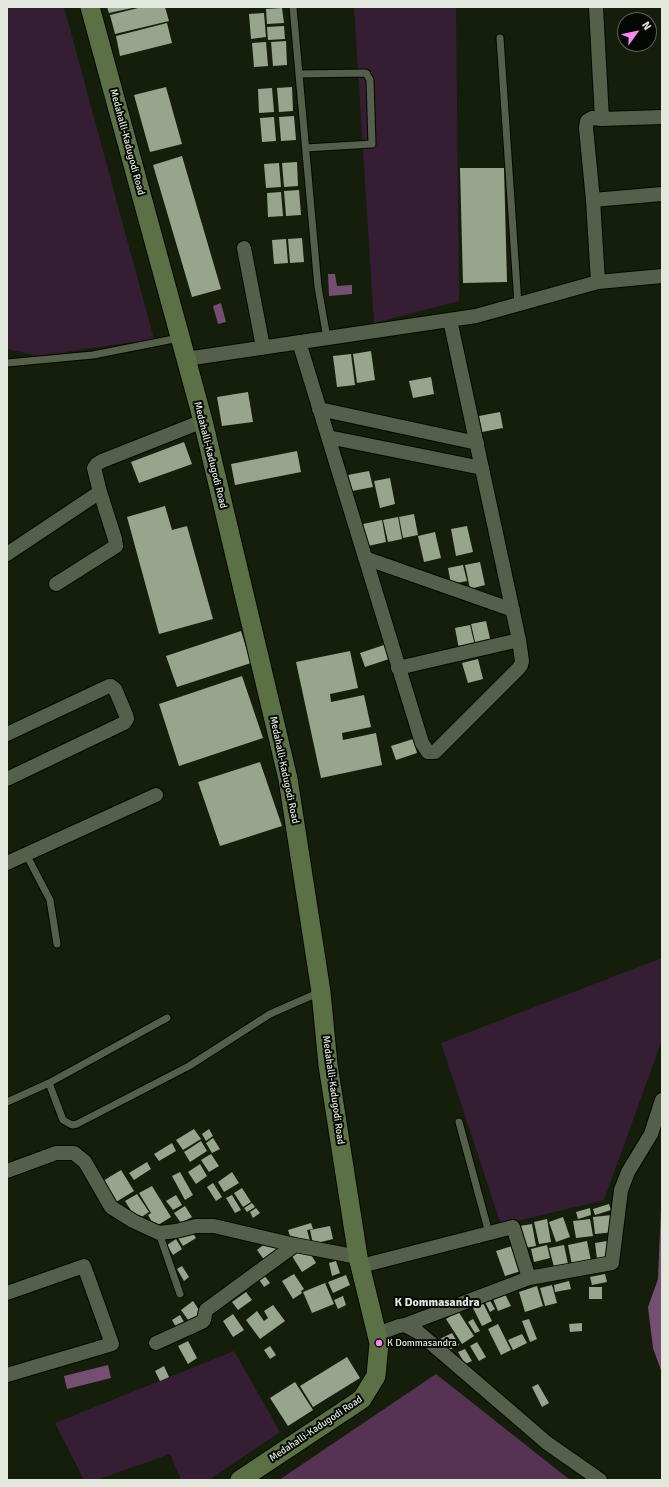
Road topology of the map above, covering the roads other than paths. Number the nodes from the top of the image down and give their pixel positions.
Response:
1 (90, 7) edge
2 (293, 7) edge
3 (596, 7) edge
4 (500, 38) dead end
5 (299, 74) junction
6 (662, 117) edge
7 (602, 119) junction
8 (306, 148) junction
9 (662, 194) edge
10 (593, 200) junction
11 (244, 248) dead end
12 (662, 276) edge
13 (598, 282) junction
14 (518, 304) junction
15 (450, 320) junction
16 (180, 338) junction
17 (327, 338) junction
18 (299, 342) junction
19 (263, 347) junction
20 (186, 359) junction
21 (7, 363) edge
22 (319, 409) junction
23 (203, 421) junction
24 (328, 437) junction
25 (477, 443) junction
26 (482, 468) junction
27 (100, 492) junction
28 (7, 554) edge
29 (365, 558) junction
30 (56, 584) dead end
31 (513, 610) junction
32 (519, 640) junction
33 (398, 668) junction
34 (7, 734) edge
35 (7, 779) edge
36 (156, 795) dead end
37 (26, 854) junction
38 (7, 863) edge
39 (57, 944) dead end
40 (321, 992) junction
41 (167, 1018) dead end
42 (49, 1083) junction
43 (662, 1100) edge
44 (7, 1102) edge
45 (459, 1122) dead end
46 (7, 1171) edge
47 (159, 1233) junction
48 (489, 1233) junction
49 (295, 1244) junction
50 (360, 1261) junction
51 (529, 1278) junction
52 (7, 1293) edge
53 (180, 1294) dead end
54 (405, 1325) junction
55 (377, 1334) junction
56 (156, 1343) dead end
57 (7, 1375) edge
58 (240, 1480) edge
59 (600, 1480) edge

1 - 16 street, Medahalli-Kadugodi Road
2 - 5 lane
3 - 7 street
4 - 14 lane
5 - 8 lane
5 - 8 lane
6 - 7 street
7 - 10 street
8 - 17 lane
9 - 10 street
10 - 13 street
11 - 19 street
12 - 13 street
13 - 14 street
14 - 15 street
15 - 17 street
15 - 25 street
16 - 20 street, Medahalli-Kadugodi Road
16 - 21 lane
17 - 18 street
18 - 19 street
18 - 22 street
19 - 20 street
20 - 23 street, Medahalli-Kadugodi Road
22 - 24 street
22 - 25 street
23 - 27 street
23 - 40 street, Medahalli-Kadugodi Road
24 - 26 street
24 - 29 street
25 - 26 street
26 - 31 street
27 - 28 street
27 - 30 street
29 - 31 street
29 - 33 street
31 - 32 street
32 - 33 street
32 - 33 street
34 - 35 street
36 - 37 street
37 - 38 street
37 - 39 lane
40 - 42 lane
40 - 50 street, Medahalli-Kadugodi Road
41 - 42 lane
42 - 44 lane
43 - 51 street
45 - 48 lane
46 - 47 street
47 - 49 street
47 - 53 lane
48 - 50 street
48 - 51 street
49 - 50 street
49 - 56 street
50 - 55 street, Medahalli-Kadugodi Road
51 - 54 street
52 - 57 street
54 - 55 street
54 - 59 street
55 - 58 street, Medahalli-Kadugodi Road

